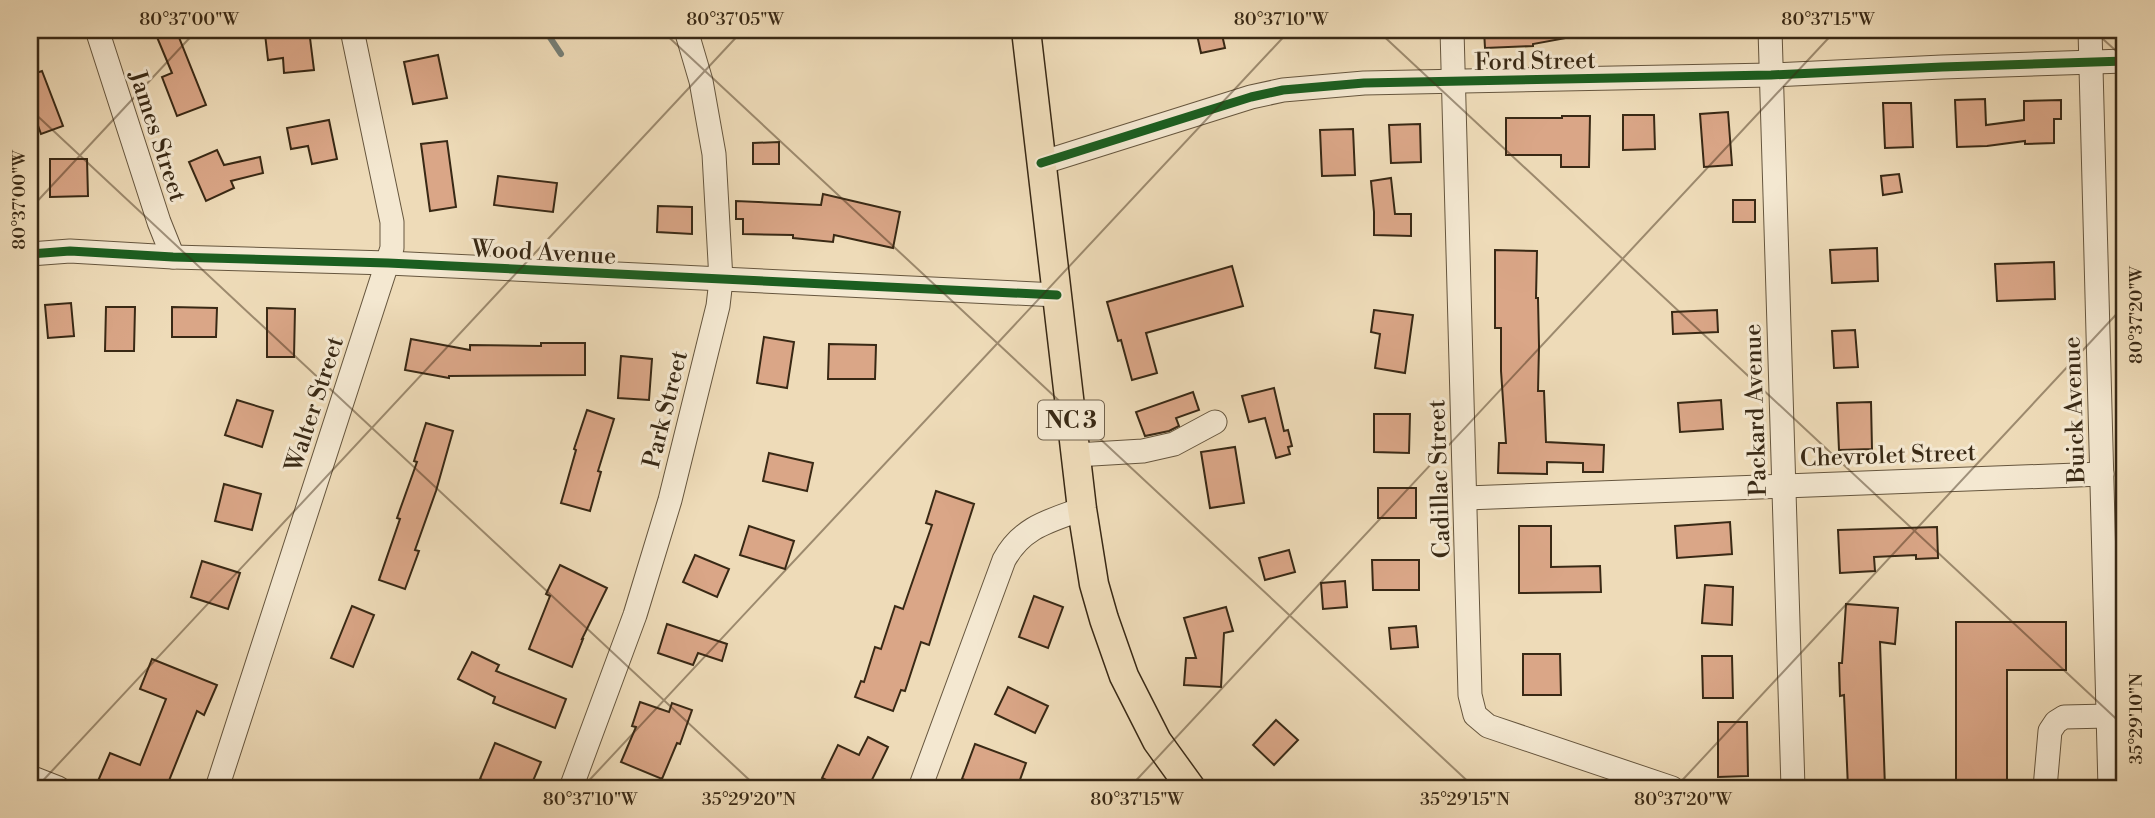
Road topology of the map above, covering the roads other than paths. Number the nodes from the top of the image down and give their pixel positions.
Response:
1 (97, 30) edge
2 (352, 30) edge
3 (686, 30) edge
4 (1026, 30) edge
5 (1452, 30) edge
6 (1770, 30) edge
7 (2090, 30) edge
8 (2125, 61) edge
9 (2091, 62) junction
10 (1771, 75) junction
11 (1454, 82) junction
12 (1041, 163) junction
13 (30, 254) edge
14 (173, 257) junction
15 (388, 263) junction
16 (721, 280) junction
17 (1057, 295) junction
18 (1215, 422) dead end
19 (1076, 455) junction
20 (2102, 474) junction
21 (1784, 486) junction
22 (1466, 498) junction
23 (1082, 509) junction
24 (2117, 712) edge
25 (30, 778) edge
26 (58, 788) edge
27 (217, 788) edge
28 (571, 788) edge
29 (920, 788) edge
30 (1191, 788) edge
31 (1672, 788) edge
32 (1793, 788) edge
33 (2045, 788) edge
34 (2110, 788) edge

1 - 14 street, James Street
2 - 15 street, Walter Street
3 - 16 street, Park Street
4 - 12 main road, NC 3
5 - 11 street, Cadillac Street
6 - 10 street, Packard Avenue
7 - 9 street, Buick Avenue
8 - 9 street, Ford Street
9 - 10 street, Ford Street
9 - 20 street, Buick Avenue
10 - 11 street, Ford Street
10 - 21 street, Packard Avenue
11 - 12 street, Ford Street
11 - 22 street, Cadillac Street
12 - 17 main road, NC 3
13 - 14 street, Wood Avenue
14 - 15 street, Wood Avenue
15 - 16 street, Wood Avenue
15 - 27 street, Walter Street
16 - 17 street, Wood Avenue
16 - 28 street, Park Street
17 - 19 main road, NC 3
18 - 19 street
19 - 23 main road, NC 3
20 - 21 street, Chevrolet Street
20 - 24 street, Buick Avenue
21 - 22 street, Chevrolet Street
21 - 32 street, Packard Avenue
22 - 31 street, Cadillac Street
23 - 29 street
23 - 30 main road, NC 3
24 - 33 street
24 - 34 street, Buick Avenue
25 - 26 street

